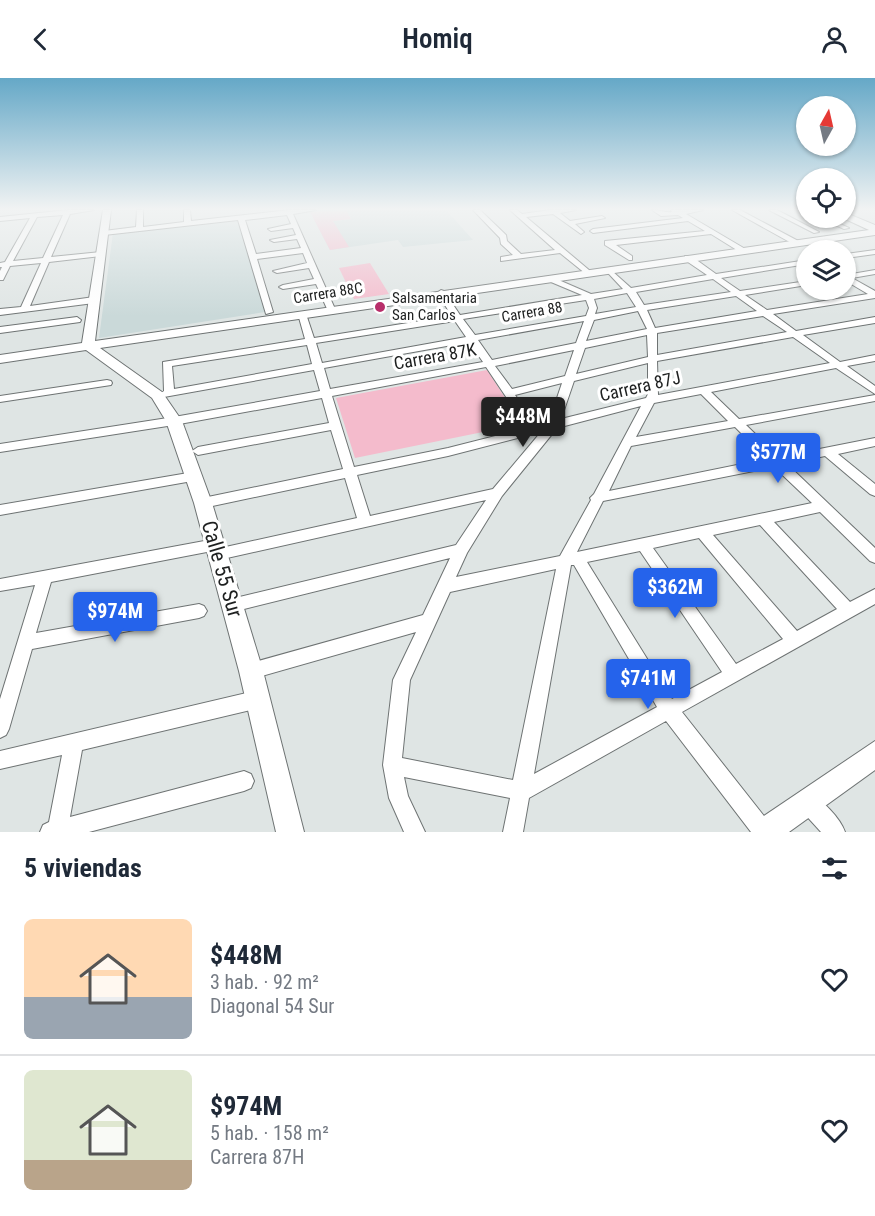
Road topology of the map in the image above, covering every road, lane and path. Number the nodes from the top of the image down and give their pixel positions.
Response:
1 (16, 245) edge
2 (53, 245) edge
3 (102, 245) edge
4 (249, 245) edge
5 (303, 245) edge
6 (507, 245) edge
7 (554, 245) edge
8 (612, 245) edge
9 (734, 245) edge
10 (777, 245) edge
11 (305, 250) junction
12 (743, 250) junction
13 (561, 251) junction
14 (875, 252) edge
15 (101, 254) junction
16 (856, 255) edge
17 (253, 257) junction
18 (519, 257) junction
19 (630, 258) dead end
20 (688, 258) junction
21 (504, 259) dead end
22 (47, 260) junction
23 (4, 264) edge
24 (796, 264) edge
25 (312, 265) junction
26 (277, 271) dead end
27 (586, 272) junction
28 (875, 272) edge
29 (612, 273) dead end
30 (856, 275) edge
31 (712, 276) junction
32 (0, 278) edge
33 (554, 280) dead end
34 (319, 281) junction
35 (856, 283) edge
36 (796, 285) edge
37 (283, 287) dead end
38 (628, 288) junction
39 (441, 293) junction
40 (738, 294) junction
41 (588, 295) junction
42 (875, 295) edge
43 (94, 300) junction
44 (643, 308) junction
45 (24, 309) junction
46 (332, 309) junction
47 (0, 312) edge
48 (269, 312) dead end
49 (765, 313) junction
50 (302, 314) junction
51 (457, 316) junction
52 (590, 317) junction
53 (77, 320) dead end
54 (875, 320) edge
55 (0, 330) edge
56 (652, 331) junction
57 (796, 335) junction
58 (471, 338) junction
59 (310, 340) junction
60 (583, 345) junction
61 (88, 346) junction
62 (0, 358) edge
63 (655, 358) junction
64 (875, 358) edge
65 (489, 364) junction
66 (838, 365) junction
67 (318, 367) junction
68 (570, 379) junction
69 (107, 383) dead end
70 (703, 390) junction
71 (875, 391) edge
72 (508, 393) junction
73 (163, 394) junction
74 (326, 394) junction
75 (875, 398) edge
76 (0, 399) edge
77 (651, 400) junction
78 (174, 421) junction
79 (737, 423) junction
80 (554, 424) junction
81 (336, 425) junction
82 (534, 430) junction
83 (875, 442) edge
84 (627, 443) junction
85 (0, 448) edge
86 (198, 451) dead end
87 (829, 453) junction
88 (777, 462) junction
89 (350, 472) junction
90 (194, 477) junction
91 (875, 491) edge
92 (497, 493) junction
93 (596, 498) junction
94 (203, 503) junction
95 (823, 506) junction
96 (0, 510) edge
97 (763, 519) junction
98 (365, 522) junction
99 (702, 532) junction
100 (643, 544) junction
101 (216, 550) junction
102 (461, 550) junction
103 (875, 557) edge
104 (571, 560) junction
105 (45, 577) junction
106 (0, 585) edge
107 (446, 586) junction
108 (875, 596) edge
109 (232, 605) junction
110 (199, 611) dead end
111 (848, 611) junction
112 (429, 621) junction
113 (795, 641) junction
114 (25, 642) junction
115 (251, 670) junction
116 (734, 675) junction
117 (259, 699) junction
118 (670, 711) junction
119 (0, 729) edge
120 (74, 742) junction
121 (875, 754) edge
122 (0, 760) edge
123 (392, 765) junction
124 (244, 781) dead end
125 (522, 791) junction
126 (808, 803) junction
127 (55, 831) edge
128 (290, 832) edge
129 (416, 832) edge
130 (513, 832) edge
131 (764, 832) edge
132 (835, 832) edge

1 - 23 street
2 - 22 street
3 - 15 street
4 - 17 street
5 - 11 street
6 - 18 street
7 - 13 street
8 - 19 street
9 - 12 street
10 - 12 street, Carrera 88C
11 - 17 street
11 - 25 street
12 - 20 street, Carrera 88C
13 - 18 street
13 - 27 street
14 - 16 street
15 - 22 street
15 - 43 street
17 - 48 street
18 - 21 street
20 - 27 street, Carrera 88C
20 - 31 street
22 - 23 street
22 - 45 street
23 - 32 street
24 - 31 street
25 - 26 street
25 - 34 street
27 - 39 street, Carrera 88C
28 - 30 street
29 - 38 street
31 - 38 street
31 - 40 street
33 - 41 street
34 - 37 street
34 - 46 street
35 - 42 street
36 - 40 street, Carrera 88
38 - 41 street
38 - 44 street
39 - 46 street, Carrera 88C
39 - 51 street
40 - 44 street, Carrera 88
40 - 49 street
41 - 51 street
41 - 52 street
42 - 49 street, Carrera 87K
43 - 45 street
43 - 61 street
44 - 52 street, Carrera 88
44 - 56 street
45 - 47 street
46 - 50 street, Carrera 88C
49 - 56 street, Carrera 87K
49 - 57 street
50 - 59 street
50 - 61 street, Carrera 88C
51 - 58 street
51 - 59 street
52 - 58 street, Carrera 88
52 - 60 street
53 - 55 street
54 - 57 street
56 - 60 street, Carrera 87K
56 - 63 street
57 - 63 street
57 - 66 street
58 - 65 street
58 - 67 street, Carrera 88
59 - 67 street
59 - 73 street
60 - 65 street, Carrera 87K
60 - 68 street
61 - 62 street, Carrera 88C
61 - 73 street, Calle 55 Sur
63 - 68 street
63 - 77 street
64 - 66 street, Carrera 87J
65 - 72 street
65 - 74 street, Carrera 87K
66 - 70 street, Carrera 87J
66 - 71 street
67 - 73 street, Carrera 88
67 - 74 street
68 - 72 street
68 - 80 street
69 - 76 street
70 - 77 street, Carrera 87J
70 - 79 street
72 - 82 street
73 - 78 street, Calle 55 Sur
74 - 78 street, Carrera 87K
74 - 81 street
75 - 79 street
77 - 80 street, Carrera 87J
77 - 84 street
78 - 85 street, Carrera 87K
78 - 90 street, Calle 55 Sur
79 - 84 street
79 - 88 street
80 - 82 street, Carrera 87J
80 - 92 street
81 - 86 street
81 - 89 street
82 - 89 street, Carrera 87J
83 - 87 street
84 - 93 street
87 - 88 street
87 - 91 street
88 - 93 street
88 - 95 street
89 - 94 street, Carrera 87J
89 - 98 street
90 - 94 street, Calle 55 Sur
90 - 96 street
92 - 98 street
92 - 102 street
93 - 104 street
94 - 101 street, Calle 55 Sur
95 - 97 street
95 - 103 street
97 - 99 street
97 - 111 street
98 - 101 street
99 - 100 street
99 - 113 street
100 - 104 street
100 - 116 street
101 - 105 street
101 - 109 street, Calle 55 Sur
102 - 107 street
102 - 109 street
104 - 107 street
104 - 118 street
104 - 125 street
105 - 106 street
105 - 114 street
107 - 112 street
108 - 111 street
109 - 115 street, Calle 55 Sur
110 - 114 street
111 - 113 street
112 - 115 street
112 - 123 street
113 - 116 street
114 - 119 street
115 - 117 street, Calle 55 Sur
116 - 118 street
117 - 120 street
117 - 128 street, Calle 55 Sur
118 - 125 street
118 - 131 street
120 - 122 street
120 - 127 street
121 - 126 street
123 - 125 street
123 - 129 street
124 - 127 street
125 - 130 street
126 - 131 street
126 - 132 street

